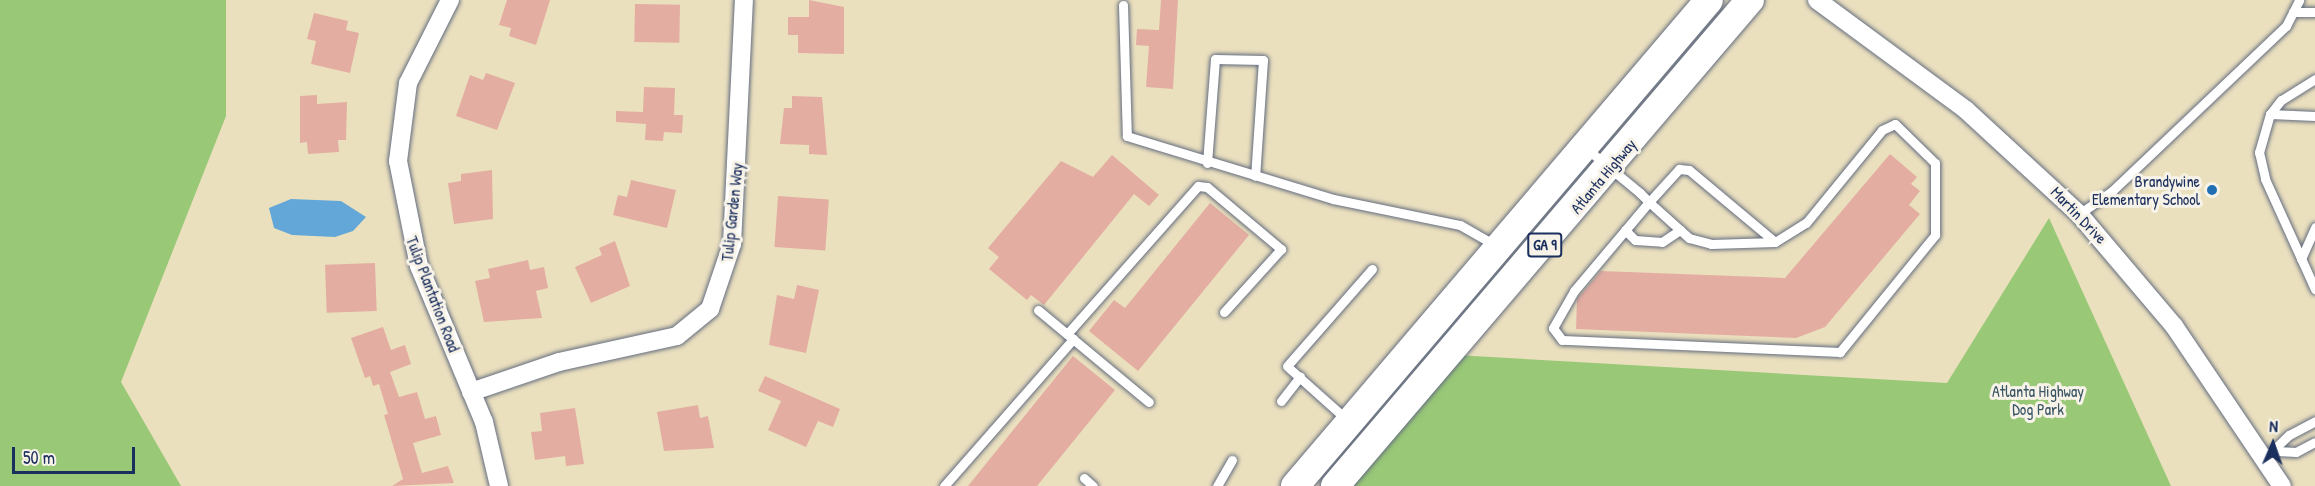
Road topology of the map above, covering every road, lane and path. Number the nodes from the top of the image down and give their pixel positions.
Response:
1 (450, 0) edge
2 (744, 0) edge
3 (1709, 0) edge
4 (1750, 0) edge
5 (1817, 0) edge
6 (2299, 0) edge
7 (1123, 5) dead end
8 (2293, 12) junction
9 (2315, 12) edge
10 (2315, 79) edge
11 (2270, 114) junction
12 (2315, 116) edge
13 (1585, 147) junction
14 (1207, 163) junction
15 (1610, 168) junction
16 (1255, 176) junction
17 (1649, 202) junction
18 (2079, 214) junction
19 (2315, 227) edge
20 (1625, 230) junction
21 (1680, 230) junction
22 (1775, 242) junction
23 (1499, 248) junction
24 (2301, 259) junction
25 (1372, 269) dead end
26 (2315, 289) edge
27 (1038, 310) dead end
28 (1224, 312) dead end
29 (1070, 337) junction
30 (1300, 377) junction
31 (471, 392) junction
32 (1281, 401) dead end
33 (1149, 402) dead end
34 (1348, 421) junction
35 (2315, 421) edge
36 (2315, 442) edge
37 (2271, 454) junction
38 (1232, 460) dead end
39 (1084, 478) dead end
40 (499, 486) edge
41 (944, 486) edge
42 (1093, 486) edge
43 (1217, 486) edge
44 (1295, 486) edge
45 (1335, 486) edge
46 (2282, 486) edge

1 - 31 street, Tulip Plantation Road
2 - 31 street, Tulip Garden Way
3 - 13 main road, Atlanta Highway / GA 9
4 - 15 main road, Atlanta Highway / GA 9
5 - 18 street, Martin Drive
6 - 8 lane
7 - 14 lane
8 - 9 lane
8 - 18 lane
10 - 11 lane
11 - 12 lane
11 - 24 lane
13 - 15 lane
13 - 23 main road, Atlanta Highway / GA 9
14 - 16 lane
14 - 16 lane
15 - 17 lane
15 - 45 main road, Atlanta Highway / GA 9
16 - 23 lane
17 - 20 lane
17 - 21 lane
17 - 22 lane
18 - 37 street, Martin Drive
19 - 24 lane
20 - 21 lane
20 - 22 lane
21 - 22 lane
23 - 34 main road, Atlanta Highway / GA 9
24 - 26 lane
25 - 30 lane
27 - 29 lane
28 - 29 lane
29 - 33 lane
29 - 41 lane
30 - 32 lane
30 - 34 lane
31 - 40 street, Tulip Plantation Road
34 - 44 main road, Atlanta Highway / GA 9
35 - 37 lane
36 - 37 lane
37 - 46 street, Martin Drive
38 - 43 lane
39 - 42 lane

